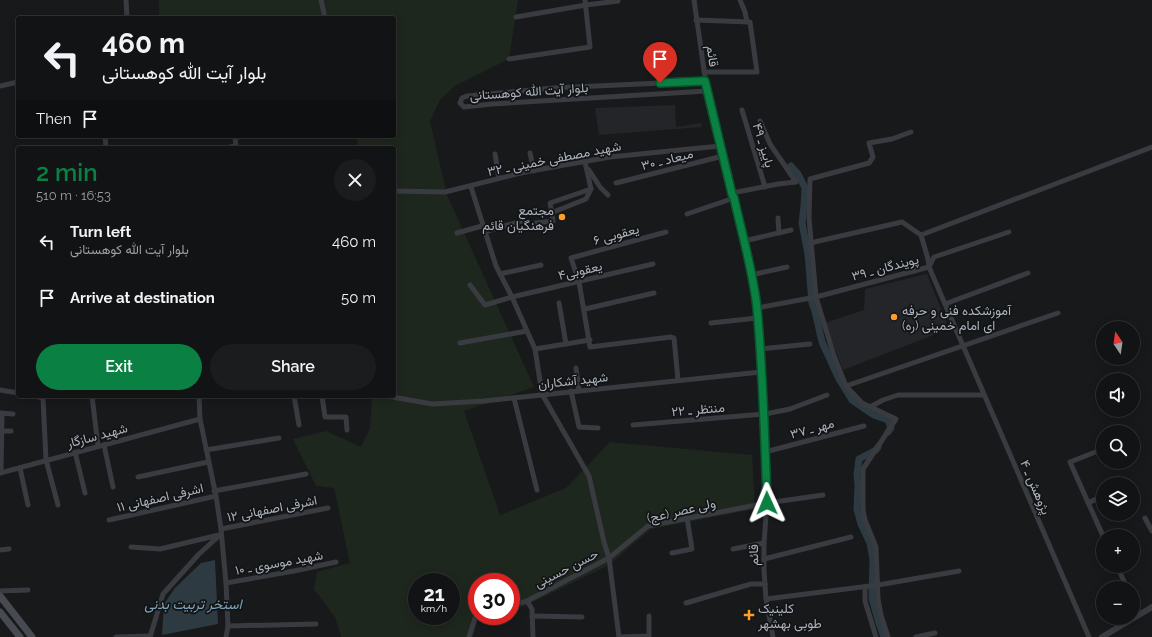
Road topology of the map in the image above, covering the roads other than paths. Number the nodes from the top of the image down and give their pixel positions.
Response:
1 (126, 0) edge
2 (321, 0) edge
3 (694, 0) edge
4 (740, 0) edge
5 (618, 1) dead end
6 (586, 2) edge
7 (128, 16) edge
8 (325, 16) edge
9 (516, 17) dead end
10 (696, 20) junction
11 (747, 22) junction
12 (509, 59) dead end
13 (704, 72) junction
14 (705, 81) junction
15 (16, 82) edge
16 (0, 86) edge
17 (707, 91) junction
18 (742, 110) dead end
19 (760, 121) dead end
20 (911, 132) dead end
21 (720, 146) junction
22 (1152, 147) edge
23 (530, 153) dead end
24 (497, 155) dead end
25 (723, 156) junction
26 (585, 162) junction
27 (534, 171) junction
28 (499, 178) junction
29 (616, 183) dead end
30 (471, 187) junction
31 (765, 187) junction
32 (591, 189) junction
33 (396, 192) edge
34 (608, 195) dead end
35 (733, 196) junction
36 (551, 213) junction
37 (687, 214) dead end
38 (778, 218) dead end
39 (522, 221) dead end
40 (536, 223) dead end
41 (482, 226) junction
42 (791, 230) dead end
43 (484, 232) junction
44 (666, 232) dead end
45 (1009, 232) dead end
46 (457, 233) dead end
47 (779, 233) junction
48 (921, 235) junction
49 (744, 241) junction
50 (810, 243) junction
51 (653, 264) dead end
52 (541, 266) dead end
53 (787, 267) dead end
54 (929, 267) junction
55 (1028, 273) dead end
56 (500, 274) junction
57 (751, 275) junction
58 (579, 282) junction
59 (470, 285) dead end
60 (654, 293) dead end
61 (512, 297) junction
62 (816, 297) junction
63 (559, 303) dead end
64 (945, 304) junction
65 (757, 308) junction
66 (585, 309) junction
67 (1058, 313) dead end
68 (757, 318) junction
69 (711, 323) dead end
70 (527, 331) junction
71 (590, 340) junction
72 (460, 344) dead end
73 (566, 344) junction
74 (810, 344) dead end
75 (963, 346) junction
76 (535, 349) junction
77 (760, 349) junction
78 (576, 368) dead end
79 (761, 372) junction
80 (678, 380) junction
81 (846, 386) junction
82 (0, 390) edge
83 (579, 390) junction
84 (571, 391) junction
85 (16, 393) edge
86 (542, 394) junction
87 (827, 395) dead end
88 (984, 395) junction
89 (45, 398) edge
90 (92, 398) edge
91 (199, 398) edge
92 (294, 398) edge
93 (322, 398) edge
94 (396, 398) edge
95 (514, 398) junction
96 (870, 407) junction
97 (1, 413) edge
98 (13, 414) dead end
99 (765, 414) junction
100 (200, 419) junction
101 (298, 425) dead end
102 (633, 425) dead end
103 (864, 426) dead end
104 (598, 428) dead end
105 (347, 430) dead end
106 (1, 431) edge
107 (11, 431) dead end
108 (279, 438) dead end
109 (101, 445) junction
110 (206, 450) junction
111 (75, 452) junction
112 (766, 452) junction
113 (1096, 452) edge
114 (46, 460) junction
115 (208, 462) junction
116 (20, 468) junction
117 (1, 473) edge
118 (306, 474) dead end
119 (138, 477) dead end
120 (114, 487) dead end
121 (537, 490) dead end
122 (85, 493) dead end
123 (215, 493) junction
124 (823, 495) dead end
125 (1096, 499) edge
126 (767, 503) junction
127 (1088, 503) junction
128 (28, 505) dead end
129 (58, 505) dead end
130 (328, 508) dead end
131 (687, 518) junction
132 (1145, 518) dead end
133 (109, 520) dead end
134 (1100, 529) edge
135 (1152, 531) edge
136 (221, 532) junction
137 (851, 537) dead end
138 (764, 542) junction
139 (131, 548) dead end
140 (9, 549) dead end
141 (733, 549) dead end
142 (0, 550) edge
143 (672, 553) dead end
144 (609, 558) junction
145 (764, 559) junction
146 (336, 562) dead end
147 (959, 571) dead end
148 (226, 583) junction
149 (765, 584) junction
150 (878, 585) junction
151 (865, 586) junction
152 (28, 590) dead end
153 (0, 591) edge
154 (0, 596) edge
155 (766, 599) junction
156 (527, 601) junction
157 (520, 603) edge
158 (686, 603) dead end
159 (7, 604) junction
160 (1152, 607) edge
161 (0, 610) edge
162 (1140, 613) edge
163 (532, 616) junction
164 (649, 616) dead end
165 (582, 617) dead end
166 (316, 624) dead end
167 (473, 625) edge
168 (1122, 625) edge
169 (228, 626) junction
170 (935, 633) dead end
171 (150, 636) edge
172 (20, 637) edge
173 (32, 637) edge
174 (116, 637) edge
175 (226, 637) edge
176 (469, 637) edge
177 (533, 637) edge
178 (619, 637) edge
179 (772, 637) edge
180 (876, 637) edge
181 (888, 637) edge
182 (916, 637) edge
183 (1089, 637) edge
184 (1103, 637) edge

1 - 7 street
2 - 8 street
3 - 10 street, قائم
4 - 11 street
5 - 6 street
6 - 9 street
6 - 12 street
10 - 11 street
10 - 13 street, قائم
11 - 13 street
13 - 14 street, قائم
14 - 17 street, قائم
14 - 17 street, بلوار آیت الله کوهستانی
15 - 16 street
17 - 21 street, قائم
18 - 31 street, پاییز ـ ۴۹
19 - 31 street, پاییز ـ ۴۹
20 - 50 street
21 - 25 street, قائم
21 - 26 street, شهید مصطفی خمینی ـ ۳۲
22 - 48 street
23 - 27 street
24 - 28 street
25 - 29 street, میعاد ـ ۳۰
25 - 35 street, قائم
26 - 27 street, شهید مصطفی خمینی ـ ۳۲
26 - 32 street
26 - 34 street
27 - 28 street, شهید مصطفی خمینی ـ ۳۲
28 - 30 street, شهید مصطفی خمینی ـ ۳۲
30 - 33 street, شهید مصطفی خمینی ـ ۳۲
30 - 41 street
31 - 35 street, پاییز ـ ۴۹
32 - 36 street
32 - 36 street
35 - 37 street, پاییز ـ ۴۹
35 - 49 street, قائم
36 - 40 street
38 - 47 street
39 - 43 street
41 - 43 street
41 - 46 street
42 - 47 street
43 - 56 street
44 - 58 street, یعقوبی ۶
45 - 54 street, پویندگان ـ ۳۹
47 - 49 street
48 - 50 street
48 - 54 street, پژوهش ـ ۴
49 - 57 street, قائم
50 - 62 street
51 - 58 street, یعقوبی۴
52 - 56 street
53 - 57 street
54 - 62 street, پویندگان ـ ۳۹
54 - 64 street, پژوهش ـ ۴
55 - 64 street
56 - 61 street
57 - 65 street, قائم
58 - 61 street, یعقوبی۴
58 - 66 street
59 - 61 street, یعقوبی۴
60 - 66 street
61 - 70 street
62 - 65 street, پویندگان ـ ۳۹
62 - 81 street
63 - 73 street
64 - 75 street, پژوهش ـ ۴
65 - 68 street, قائم
66 - 71 street
67 - 75 street
68 - 69 street
68 - 77 street, قائم
70 - 72 street
70 - 76 street
71 - 73 street
71 - 80 street
73 - 76 street
74 - 77 street
75 - 81 street
75 - 88 street, پژوهش ـ ۴
76 - 86 street
77 - 79 street, قائم
78 - 83 street
79 - 80 street, شهید آشکاران
79 - 99 street, قائم
80 - 83 street, شهید آشکاران
81 - 96 street
82 - 85 street
83 - 84 street, شهید آشکاران
84 - 86 street, شهید آشکاران
84 - 104 street
86 - 95 street, شهید آشکاران
86 - 144 street
87 - 99 street, منتظر ـ ۲۲
88 - 96 street
88 - 183 street, پژوهش ـ ۴
89 - 114 street
90 - 109 street
91 - 100 street
92 - 101 street
93 - 105 street
94 - 95 street, شهید آشکاران
95 - 121 street
96 - 150 street
97 - 98 street
97 - 106 street
99 - 102 street, منتظر ـ ۲۲
99 - 112 street, قائم
100 - 109 street, شهید سازگار
100 - 110 street
103 - 112 street, مهر ـ ۳۷
106 - 107 street
106 - 117 street
108 - 110 street
109 - 111 street, شهید سازگار
109 - 120 street
110 - 115 street
111 - 114 street, شهید سازگار
111 - 122 street
112 - 126 street, قائم
113 - 127 street
114 - 116 street, شهید سازگار
114 - 129 street
115 - 119 street
115 - 123 street
116 - 117 street, شهید سازگار
116 - 128 street
118 - 123 street, اشرفی اصفهانی ۱۱
123 - 133 street, اشرفی اصفهانی ۱۱
123 - 136 street
124 - 126 street, ولی عصر (عج)
125 - 127 street
126 - 131 street, ولی عصر (عج)
126 - 138 street, قائم
127 - 134 street
130 - 136 street, اشرفی اصفهانی ۱۲
131 - 143 street
131 - 144 street, ولی عصر (عج)
132 - 135 street
136 - 139 street, اشرفی اصفهانی ۱۲
136 - 148 street
136 - 171 street
137 - 145 street
138 - 141 street
138 - 145 street, قائم
140 - 142 street
144 - 156 street, حسن حسینی
144 - 178 street
145 - 149 street, قائم
146 - 148 street, شهید موسوی ـ ۱۰
147 - 150 street
148 - 169 street
149 - 155 street, قائم
149 - 158 street
150 - 151 street
150 - 181 street
151 - 155 street
151 - 180 street
152 - 153 street
154 - 159 main road
155 - 179 street, قائم
156 - 157 street, حسن حسینی
156 - 163 street
159 - 161 main road
159 - 173 main road
160 - 162 street
161 - 172 main road
163 - 165 street
163 - 177 street
164 - 178 street
166 - 169 street
167 - 176 street
168 - 184 street
169 - 175 street
170 - 182 street
171 - 174 street

